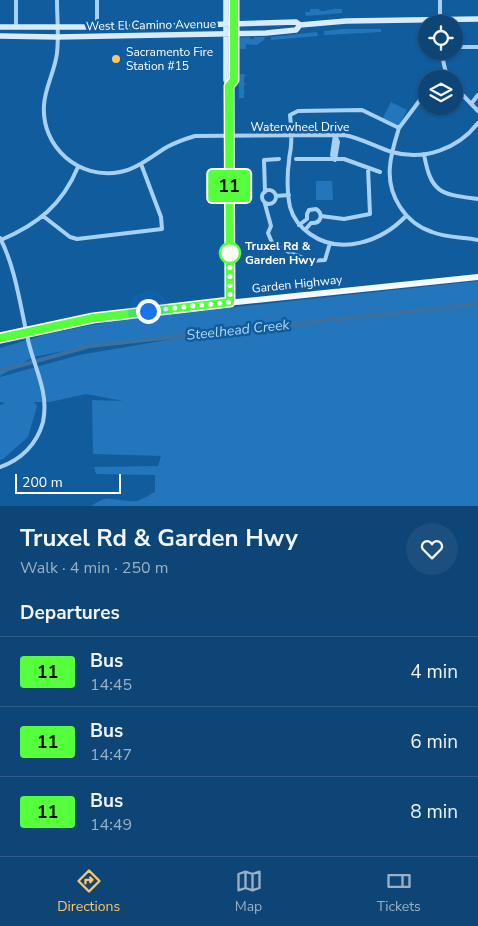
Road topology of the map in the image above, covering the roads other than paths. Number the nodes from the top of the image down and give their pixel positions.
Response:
1 (16, 0) edge
2 (57, 0) edge
3 (97, 0) edge
4 (226, 0) edge
5 (234, 0) edge
6 (440, 0) edge
7 (440, 15) edge
8 (478, 19) edge
9 (463, 20) edge
10 (418, 21) edge
11 (226, 25) junction
12 (234, 25) junction
13 (300, 25) junction
14 (0, 27) edge
15 (16, 27) junction
16 (98, 27) junction
17 (57, 28) junction
18 (226, 34) junction
19 (234, 34) junction
20 (0, 36) edge
21 (57, 37) junction
22 (463, 47) edge
23 (478, 47) edge
24 (229, 86) junction
25 (478, 95) edge
26 (463, 96) edge
27 (418, 103) edge
28 (471, 104) junction
29 (478, 111) edge
30 (478, 123) edge
31 (399, 128) junction
32 (335, 135) junction
33 (291, 136) junction
34 (229, 137) junction
35 (392, 152) junction
36 (424, 154) junction
37 (279, 159) dead end
38 (296, 159) dead end
39 (335, 160) junction
40 (141, 164) junction
41 (78, 167) junction
42 (368, 168) junction
43 (380, 172) dead end
44 (265, 192) junction
45 (289, 195) junction
46 (276, 196) junction
47 (478, 200) edge
48 (265, 204) junction
49 (43, 216) junction
50 (321, 216) junction
51 (406, 216) junction
52 (300, 225) junction
53 (305, 230) junction
54 (0, 239) edge
55 (478, 240) edge
56 (330, 243) junction
57 (478, 277) edge
58 (230, 302) junction
59 (26, 333) junction
60 (0, 338) edge
61 (0, 467) edge

1 - 15 street
2 - 17 street
3 - 16 street
4 - 11 main road
5 - 12 main road
6 - 7 street
8 - 9 main road, West El Camino Avenue
10 - 13 main road, West El Camino Avenue
11 - 12 main road, West El Camino Avenue
11 - 16 main road, West El Camino Avenue
11 - 18 main road
12 - 13 main road, West El Camino Avenue
12 - 19 main road
13 - 19 main road, West El Camino Avenue
14 - 15 main road, West El Camino Avenue
15 - 17 main road, West El Camino Avenue
16 - 17 main road, West El Camino Avenue
17 - 21 street
18 - 19 main road, West El Camino Avenue
18 - 21 main road, West El Camino Avenue
18 - 24 main road
19 - 24 main road
20 - 21 main road, West El Camino Avenue
21 - 41 street
22 - 23 street
24 - 34 main road
25 - 28 street
26 - 28 street
27 - 31 street
28 - 29 street
30 - 36 street, Waterwheel Drive
31 - 33 street
31 - 35 street
32 - 33 street, Waterwheel Drive
32 - 35 street, Waterwheel Drive
32 - 39 street
33 - 34 street, Waterwheel Drive
33 - 45 street
34 - 40 street, Waterwheel Drive
34 - 58 main road
35 - 36 street, Waterwheel Drive
35 - 51 street
36 - 47 street
37 - 44 street
38 - 39 street
39 - 42 street
40 - 41 street, Waterwheel Drive
40 - 49 street
41 - 49 street
42 - 43 street
42 - 50 street
44 - 46 street
44 - 48 street
45 - 46 street
45 - 52 street
46 - 48 street
48 - 56 street
49 - 54 street
50 - 52 street
50 - 53 street
51 - 55 street
51 - 56 street
52 - 53 street
53 - 56 street
54 - 59 street
57 - 58 main road, Garden Highway
58 - 59 main road, Garden Highway
59 - 60 main road, Garden Highway
59 - 61 street

